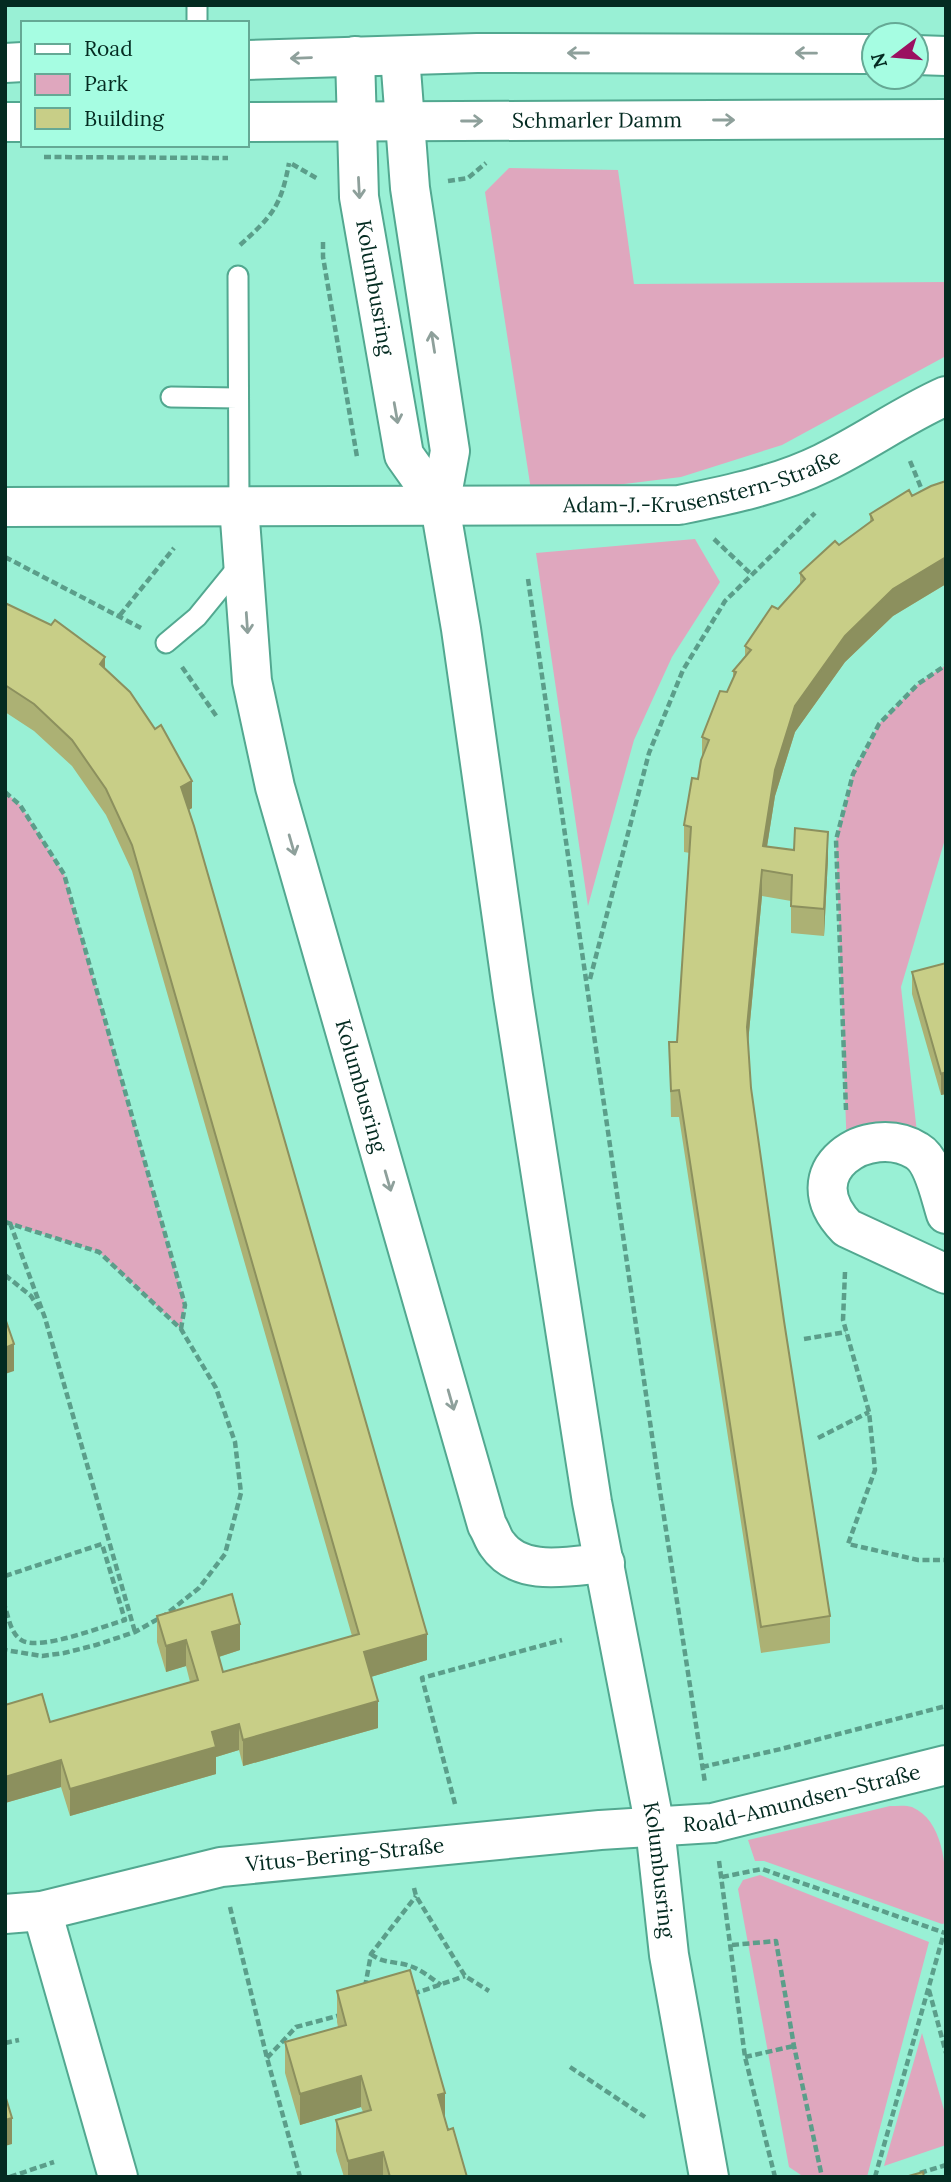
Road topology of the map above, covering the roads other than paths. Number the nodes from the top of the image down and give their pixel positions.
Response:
1 (860, 54) edge
2 (400, 55) junction
3 (355, 56) junction
4 (248, 60) edge
5 (946, 119) edge
6 (357, 120) junction
7 (404, 121) junction
8 (5, 122) edge
9 (248, 122) edge
10 (21, 135) edge
11 (238, 276) dead end
12 (946, 396) edge
13 (171, 397) dead end
14 (238, 398) junction
15 (239, 506) junction
16 (440, 506) junction
17 (5, 507) edge
18 (243, 561) junction
19 (166, 643) road end
20 (946, 1214) edge
21 (946, 1274) edge
22 (605, 1563) junction
23 (944, 1771) edge
24 (655, 1826) junction
25 (24, 1913) edge
26 (118, 2177) edge
27 (709, 2177) edge

1 -> 2 street
2 - 3 street
2 - 7 street, Kolumbusring
3 -> 4 street
3 - 6 street, Kolumbusring
7 -> 5 street, Schmarler Damm
6 - 7 street, Schmarler Damm
6 - 9 street, Schmarler Damm
6 -> 16 street, Kolumbusring
16 -> 7 street, Kolumbusring
8 - 10 street
11 - 14 lane
12 - 16 street, Adam-J.-Krusenstern-Straße
13 - 14 lane
14 - 15 lane
15 - 16 street
15 - 17 street
15 - 18 street, Kolumbusring
16 - 22 street, Kolumbusring
18 - 19 lane
18 -> 22 street, Kolumbusring
20 - 21 street
22 - 24 street, Kolumbusring
23 - 24 street, Roald-Amundsen-Straße
24 - 25 street, Vitus-Bering-Straße
24 - 27 street, Kolumbusring
25 - 26 street, Vitus-Bering-Straße

